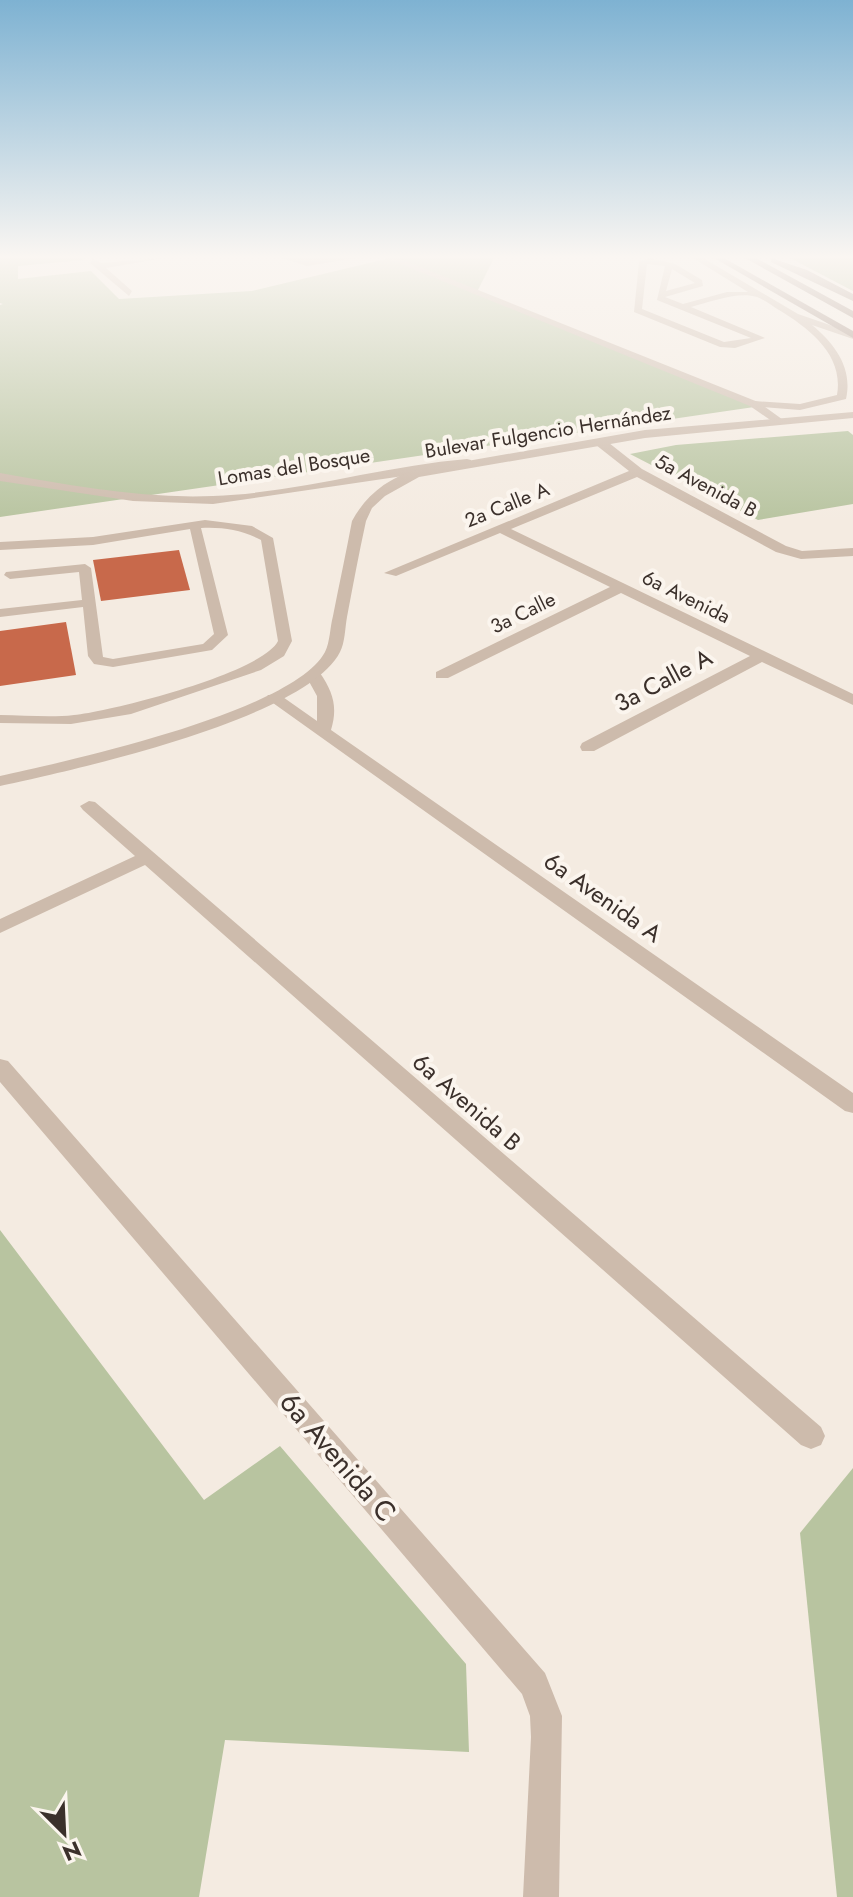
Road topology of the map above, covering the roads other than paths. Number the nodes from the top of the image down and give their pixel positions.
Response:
1 (611, 347) edge
2 (834, 347) edge
3 (842, 397) junction
4 (754, 404) junction
5 (853, 415) edge
6 (820, 417) junction
7 (780, 422) junction
8 (853, 424) edge
9 (600, 442) junction
10 (499, 459) junction
11 (638, 472) junction
12 (0, 477) edge
13 (195, 526) junction
14 (501, 529) junction
15 (0, 546) edge
16 (853, 552) edge
17 (391, 573) dead end
18 (10, 575) dead end
19 (621, 587) junction
20 (88, 603) junction
21 (0, 613) edge
22 (761, 656) junction
23 (442, 675) dead end
24 (314, 676) junction
25 (274, 698) junction
26 (853, 700) edge
27 (0, 719) edge
28 (322, 732) junction
29 (588, 747) dead end
30 (0, 781) edge
31 (89, 806) dead end
32 (147, 857) junction
33 (0, 927) edge
34 (0, 1067) edge
35 (853, 1105) edge
36 (811, 1436) dead end
37 (541, 1897) edge

1 - 4 street
2 - 3 lane
3 - 4 lane
3 - 6 lane
4 - 7 street
5 - 6 street, Bulevar Fulgencio Hernández
6 - 7 street, Bulevar Fulgencio Hernández
7 - 8 street, Bulevar Fulgencio Hernández
7 - 9 street, Bulevar Fulgencio Hernández
9 - 10 street, Bulevar Fulgencio Hernández
9 - 11 street, 5a Avenida B
10 - 12 street, Lomas del Bosque
10 - 24 street, Bulevar Fulgencio Hernández
11 - 14 street, 2a Calle A
11 - 16 street, 5a Avenida B
13 - 15 lane
13 - 20 lane
13 - 27 lane
14 - 17 street, 2a Calle A
14 - 19 street, 6a Avenida
18 - 20 lane
19 - 22 street, 6a Avenida
19 - 23 street, 3a Calle
20 - 21 lane
22 - 26 street, 6a Avenida
22 - 29 street, 3a Calle A
24 - 25 street, Bulevar Fulgencio Hernández
24 - 28 street
25 - 28 street, 6a Avenida A
25 - 30 street, Bulevar Fulgencio Hernández
28 - 35 street, 6a Avenida A
31 - 32 street, 6a Avenida B
32 - 33 street
32 - 36 street, 6a Avenida B
34 - 37 street, 6a Avenida C

